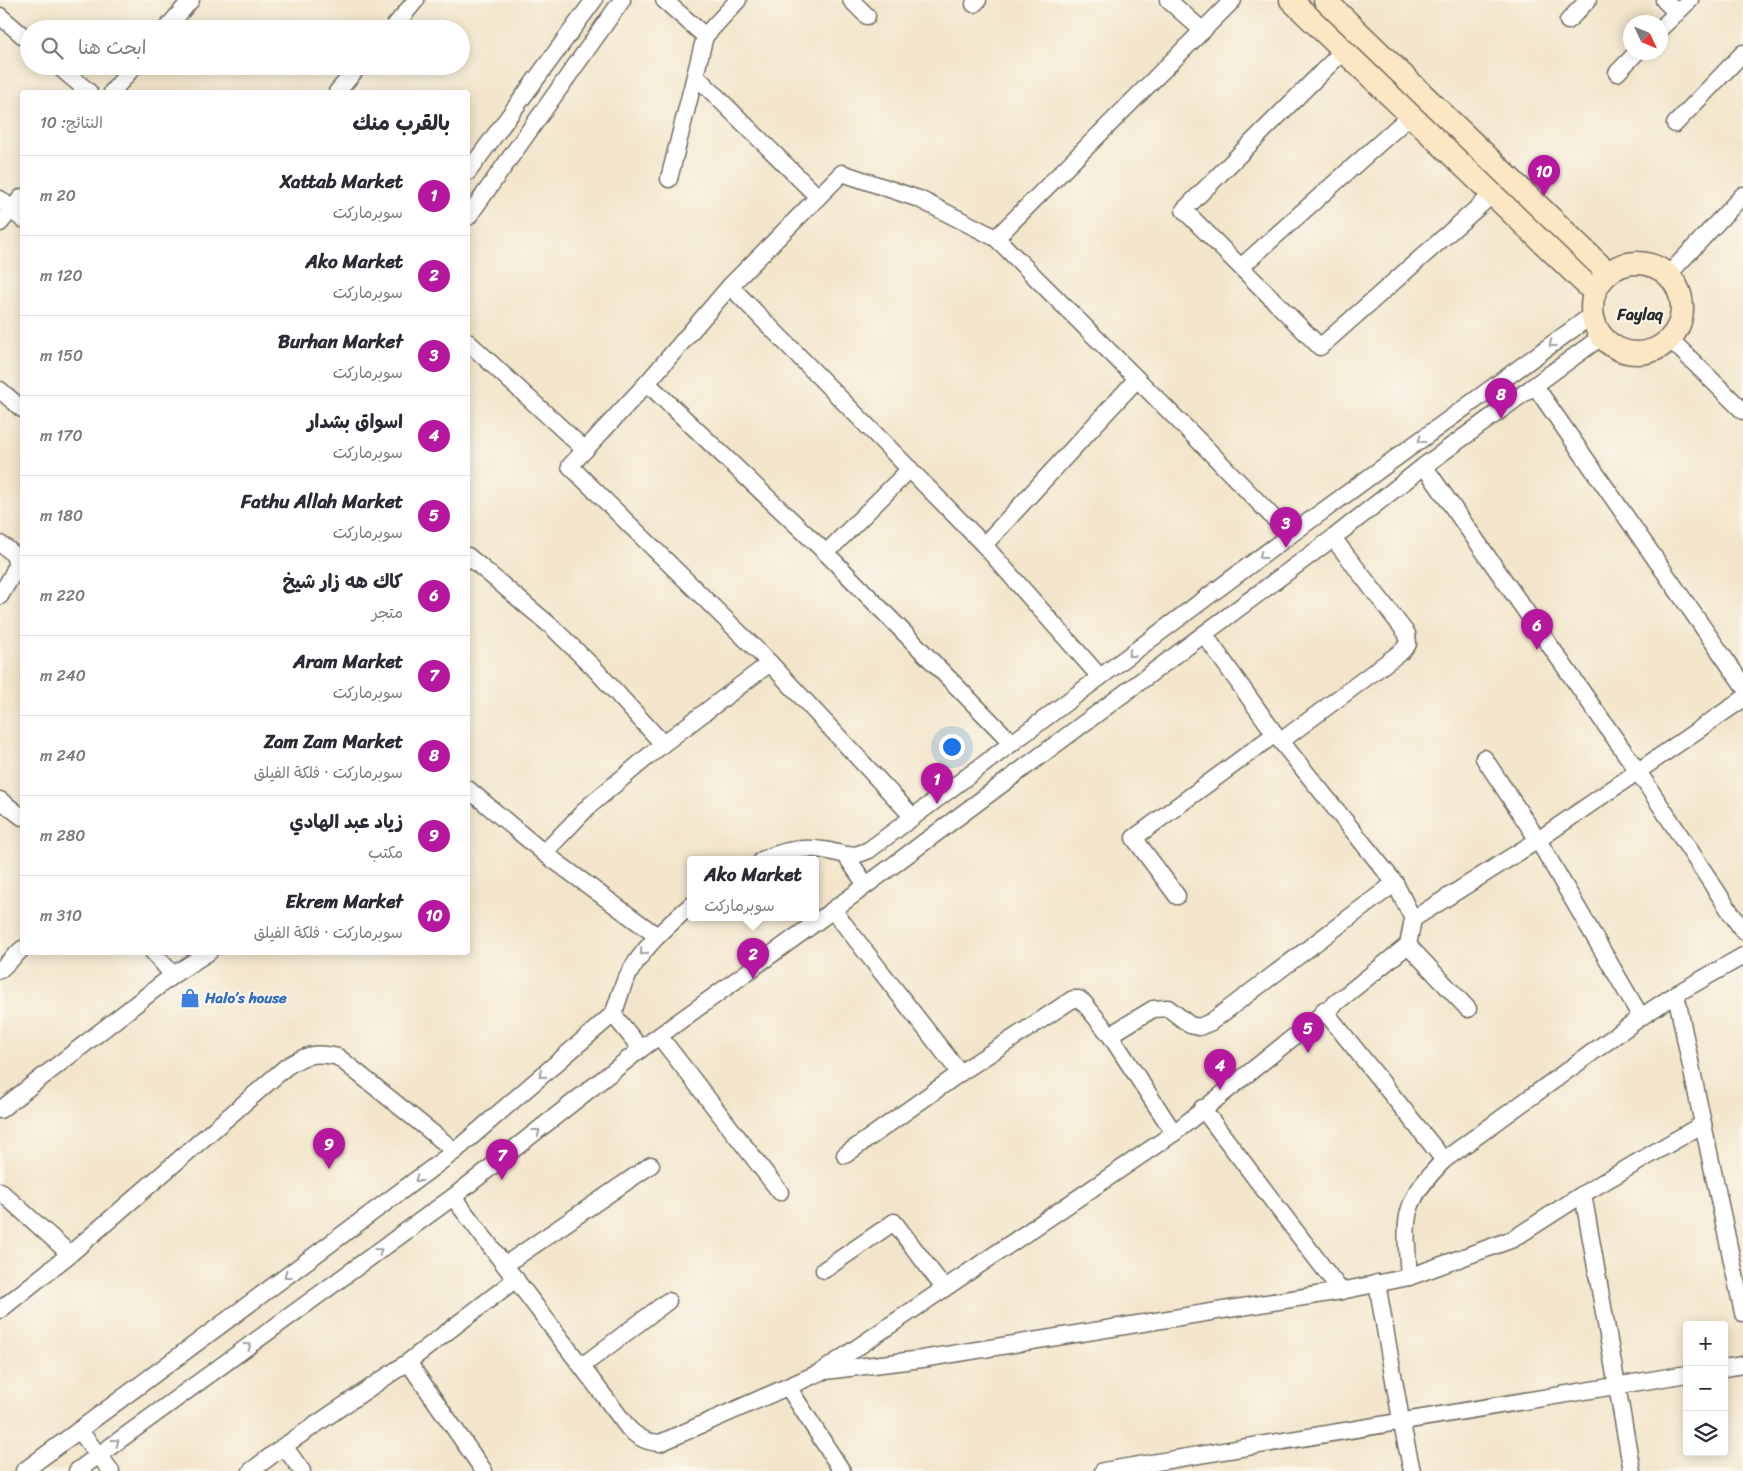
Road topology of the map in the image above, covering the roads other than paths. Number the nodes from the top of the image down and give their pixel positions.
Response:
1 (416, 0) edge
2 (594, 0) edge
3 (622, 0) edge
4 (664, 0) edge
5 (738, 0) edge
6 (852, 0) edge
7 (1168, 0) edge
8 (1233, 0) edge
9 (1291, 0) edge
10 (1588, 0) edge
11 (1664, 0) edge
12 (1690, 0) edge
13 (189, 1) edge
14 (1333, 3) edge
15 (1677, 13) junction
16 (0, 16) edge
17 (867, 16) dead end
18 (173, 20) edge
19 (399, 20) edge
20 (1568, 21) dead end
21 (1668, 21) edge
22 (1203, 31) junction
23 (20, 33) edge
24 (704, 36) junction
25 (1344, 50) junction
26 (1743, 53) edge
27 (1629, 60) edge
28 (1617, 73) dead end
29 (69, 75) edge
30 (126, 75) edge
31 (352, 75) edge
32 (696, 76) junction
33 (87, 90) edge
34 (114, 90) edge
35 (339, 90) edge
36 (1410, 115) junction
37 (1675, 124) dead end
38 (470, 169) edge
39 (669, 180) dead end
40 (1493, 194) junction
41 (1743, 195) edge
42 (818, 197) junction
43 (20, 199) edge
44 (11, 209) edge
45 (470, 214) edge
46 (0, 223) edge
47 (996, 238) junction
48 (1242, 266) junction
49 (1608, 273) junction
50 (1668, 275) junction
51 (730, 286) junction
52 (1594, 292) junction
53 (1592, 316) junction
54 (1602, 337) junction
55 (1670, 339) junction
56 (470, 344) edge
57 (1137, 379) junction
58 (647, 383) junction
59 (1535, 386) junction
60 (0, 390) edge
61 (20, 407) edge
62 (1743, 411) edge
63 (585, 450) junction
64 (1424, 466) junction
65 (910, 469) junction
66 (1290, 536) junction
67 (1333, 538) junction
68 (0, 544) edge
69 (984, 545) junction
70 (826, 553) junction
71 (470, 558) edge
72 (0, 596) edge
73 (1204, 634) junction
74 (770, 663) junction
75 (1100, 677) junction
76 (1743, 685) edge
77 (1743, 699) edge
78 (1278, 738) junction
79 (1012, 743) junction
80 (663, 744) junction
81 (1484, 758) dead end
82 (1637, 770) junction
83 (470, 791) edge
84 (0, 800) edge
85 (20, 811) edge
86 (913, 817) junction
87 (1538, 840) junction
88 (544, 853) junction
89 (770, 856) edge
90 (846, 856) junction
91 (1395, 883) junction
92 (866, 885) junction
93 (1177, 896) dead end
94 (687, 909) edge
95 (833, 910) junction
96 (1413, 919) junction
97 (819, 920) edge
98 (818, 921) edge
99 (1743, 931) edge
100 (657, 936) junction
101 (1408, 945) junction
102 (20, 951) edge
103 (156, 955) edge
104 (203, 955) edge
105 (1743, 956) edge
106 (0, 970) edge
107 (173, 975) junction
108 (1676, 994) junction
109 (1468, 1009) dead end
110 (1324, 1010) junction
111 (613, 1014) junction
112 (1641, 1016) junction
113 (1110, 1035) junction
114 (660, 1037) junction
115 (641, 1049) junction
116 (960, 1073) junction
117 (1202, 1108) junction
118 (0, 1110) edge
119 (1703, 1124) junction
120 (1174, 1133) junction
121 (455, 1151) junction
122 (845, 1155) dead end
123 (1444, 1160) junction
124 (651, 1165) dead end
125 (0, 1191) edge
126 (780, 1192) dead end
127 (1583, 1194) junction
128 (453, 1197) junction
129 (70, 1254) junction
130 (505, 1265) junction
131 (824, 1270) dead end
132 (1409, 1277) junction
133 (516, 1279) junction
134 (1377, 1283) junction
135 (944, 1288) junction
136 (1341, 1291) junction
137 (668, 1301) dead end
138 (0, 1310) edge
139 (1743, 1314) edge
140 (408, 1362) junction
141 (1743, 1365) edge
142 (582, 1366) junction
143 (1728, 1367) edge
144 (820, 1372) junction
145 (1683, 1375) edge
146 (1617, 1386) junction
147 (788, 1387) junction
148 (1401, 1420) junction
149 (79, 1430) junction
150 (284, 1446) junction
151 (98, 1455) junction
152 (24, 1471) edge
153 (77, 1471) edge
154 (111, 1471) edge
155 (252, 1471) edge
156 (302, 1471) edge
157 (484, 1471) edge
158 (842, 1471) edge
159 (1103, 1471) edge
160 (1412, 1471) edge
161 (1632, 1471) edge

1 - 19 street
2 - 38 street
3 - 45 street
4 - 24 street
5 - 24 street
6 - 17 street
7 - 22 street
8 - 22 street
9 - 25 street
10 - 20 street
11 - 15 street
12 - 15 street
13 - 18 street
14 - 49 street
15 - 21 street
16 - 23 street
22 - 47 street
24 - 32 street
25 - 36 street
25 - 48 street
26 - 37 street
27 - 28 street
29 - 33 street
30 - 34 street
31 - 35 street
32 - 39 street
32 - 42 street
36 - 40 street
36 - 48 street
40 - 48 street
40 - 52 street
41 - 50 street
42 - 47 street
42 - 51 street
43 - 44 street
44 - 46 street
47 - 57 street
49 - 50 street
49 - 52 street
50 - 55 street
51 - 58 street
51 - 65 street
52 - 53 street
53 - 54 street
53 -> 66 street
54 - 55 street
54 - 59 street
55 - 62 street
56 - 63 street
57 - 66 street
57 - 69 street
58 - 63 street
58 - 70 street
59 - 64 street
59 - 76 street
60 - 61 street
63 - 74 street
64 - 67 street
64 - 82 street
65 - 69 street
65 - 70 street
66 -> 75 street
67 - 73 street
67 - 78 street
68 - 72 street
69 - 75 street
70 - 79 street
71 - 80 street
73 - 78 street
73 - 92 street
74 - 80 street
74 - 86 street
75 - 79 street
77 - 82 street
78 - 91 street
78 - 93 street
79 - 86 street
80 - 88 street
81 - 87 street
82 - 87 street
82 - 99 street
83 - 88 street
84 - 85 street
86 - 90 street
87 - 96 street
87 - 112 street
88 - 100 street
89 - 90 street
90 - 92 street
91 - 96 street
91 - 113 street
92 - 95 street
94 - 100 street
95 - 97 street
95 - 116 street
96 - 101 street
98 - 114 street
100 -> 111 street
101 - 109 street
101 - 110 street
102 - 106 street
103 - 107 street
104 - 107 street
105 - 108 street
107 - 118 street
108 - 112 street
108 - 119 street
110 - 117 street
110 - 123 street
111 - 115 street
111 -> 121 street
112 - 123 street
113 - 116 street
113 - 120 street
114 - 115 street
114 - 126 street
128 -> 115 street
116 - 122 street
117 - 120 street
117 - 136 street
119 - 127 street
119 - 139 street
120 - 135 street
121 - 129 street
121 -> 149 street
123 - 132 street
124 - 130 street
125 - 129 street
127 - 132 street
127 - 146 street
128 - 130 street
151 -> 128 street
129 - 138 street
130 - 133 street
131 - 135 street
132 - 134 street
133 - 140 street
133 - 142 street
134 - 136 street
134 - 148 street
135 - 144 street
136 - 144 street
137 - 142 street
140 - 150 street
140 - 157 street
141 - 143 street
142 - 147 street
144 - 147 street
145 - 146 street
146 - 148 street
146 - 161 street
147 - 158 street
148 - 159 street
148 - 160 street
149 - 151 street
149 - 152 street
150 - 155 street
150 - 156 street
151 - 153 street
151 - 154 street

